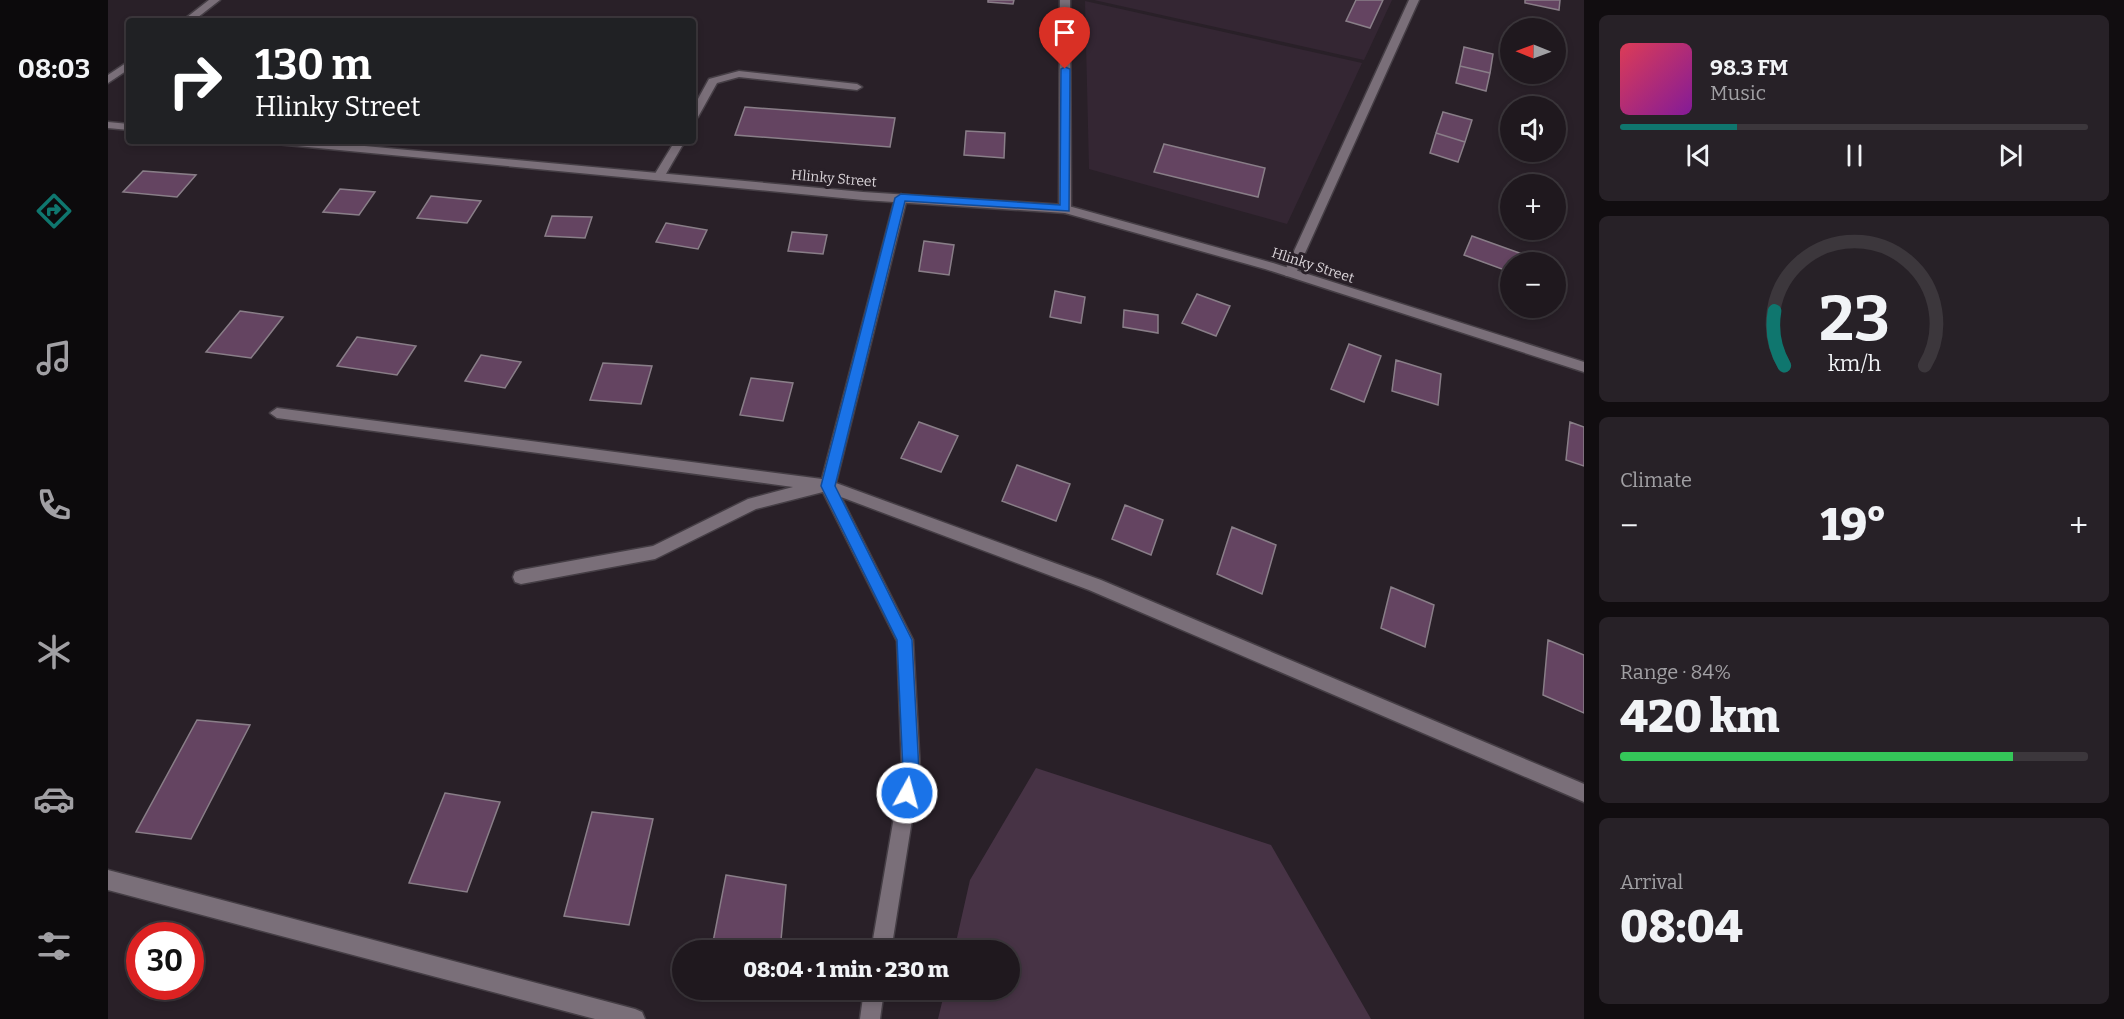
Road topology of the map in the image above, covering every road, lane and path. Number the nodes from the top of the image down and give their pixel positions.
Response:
1 (215, 0) edge
2 (1065, 0) edge
3 (1414, 0) edge
4 (191, 18) edge
5 (126, 66) edge
6 (108, 80) edge
7 (857, 87) dead end
8 (696, 112) edge
9 (108, 125) edge
10 (126, 127) edge
11 (308, 144) edge
12 (678, 144) edge
13 (659, 177) junction
14 (901, 198) junction
15 (1065, 208) junction
16 (1290, 273) junction
17 (1584, 367) edge
18 (277, 413) dead end
19 (828, 486) junction
20 (521, 577) dead end
21 (1584, 793) edge
22 (108, 880) edge
23 (883, 940) edge
24 (873, 1000) edge
25 (635, 1019) edge
26 (870, 1019) edge

1 - 4 street
2 - 15 street
3 - 16 street
5 - 6 street
7 - 8 street
9 - 10 street
11 - 13 street, Hlinky Street
12 - 13 street
13 - 14 street, Hlinky Street
14 - 15 street, Hlinky Street
14 - 19 street
15 - 16 street, Hlinky Street
16 - 17 street, Hlinky Street
18 - 19 street
19 - 20 street
19 - 21 street
19 - 23 street
22 - 25 street
24 - 26 street

